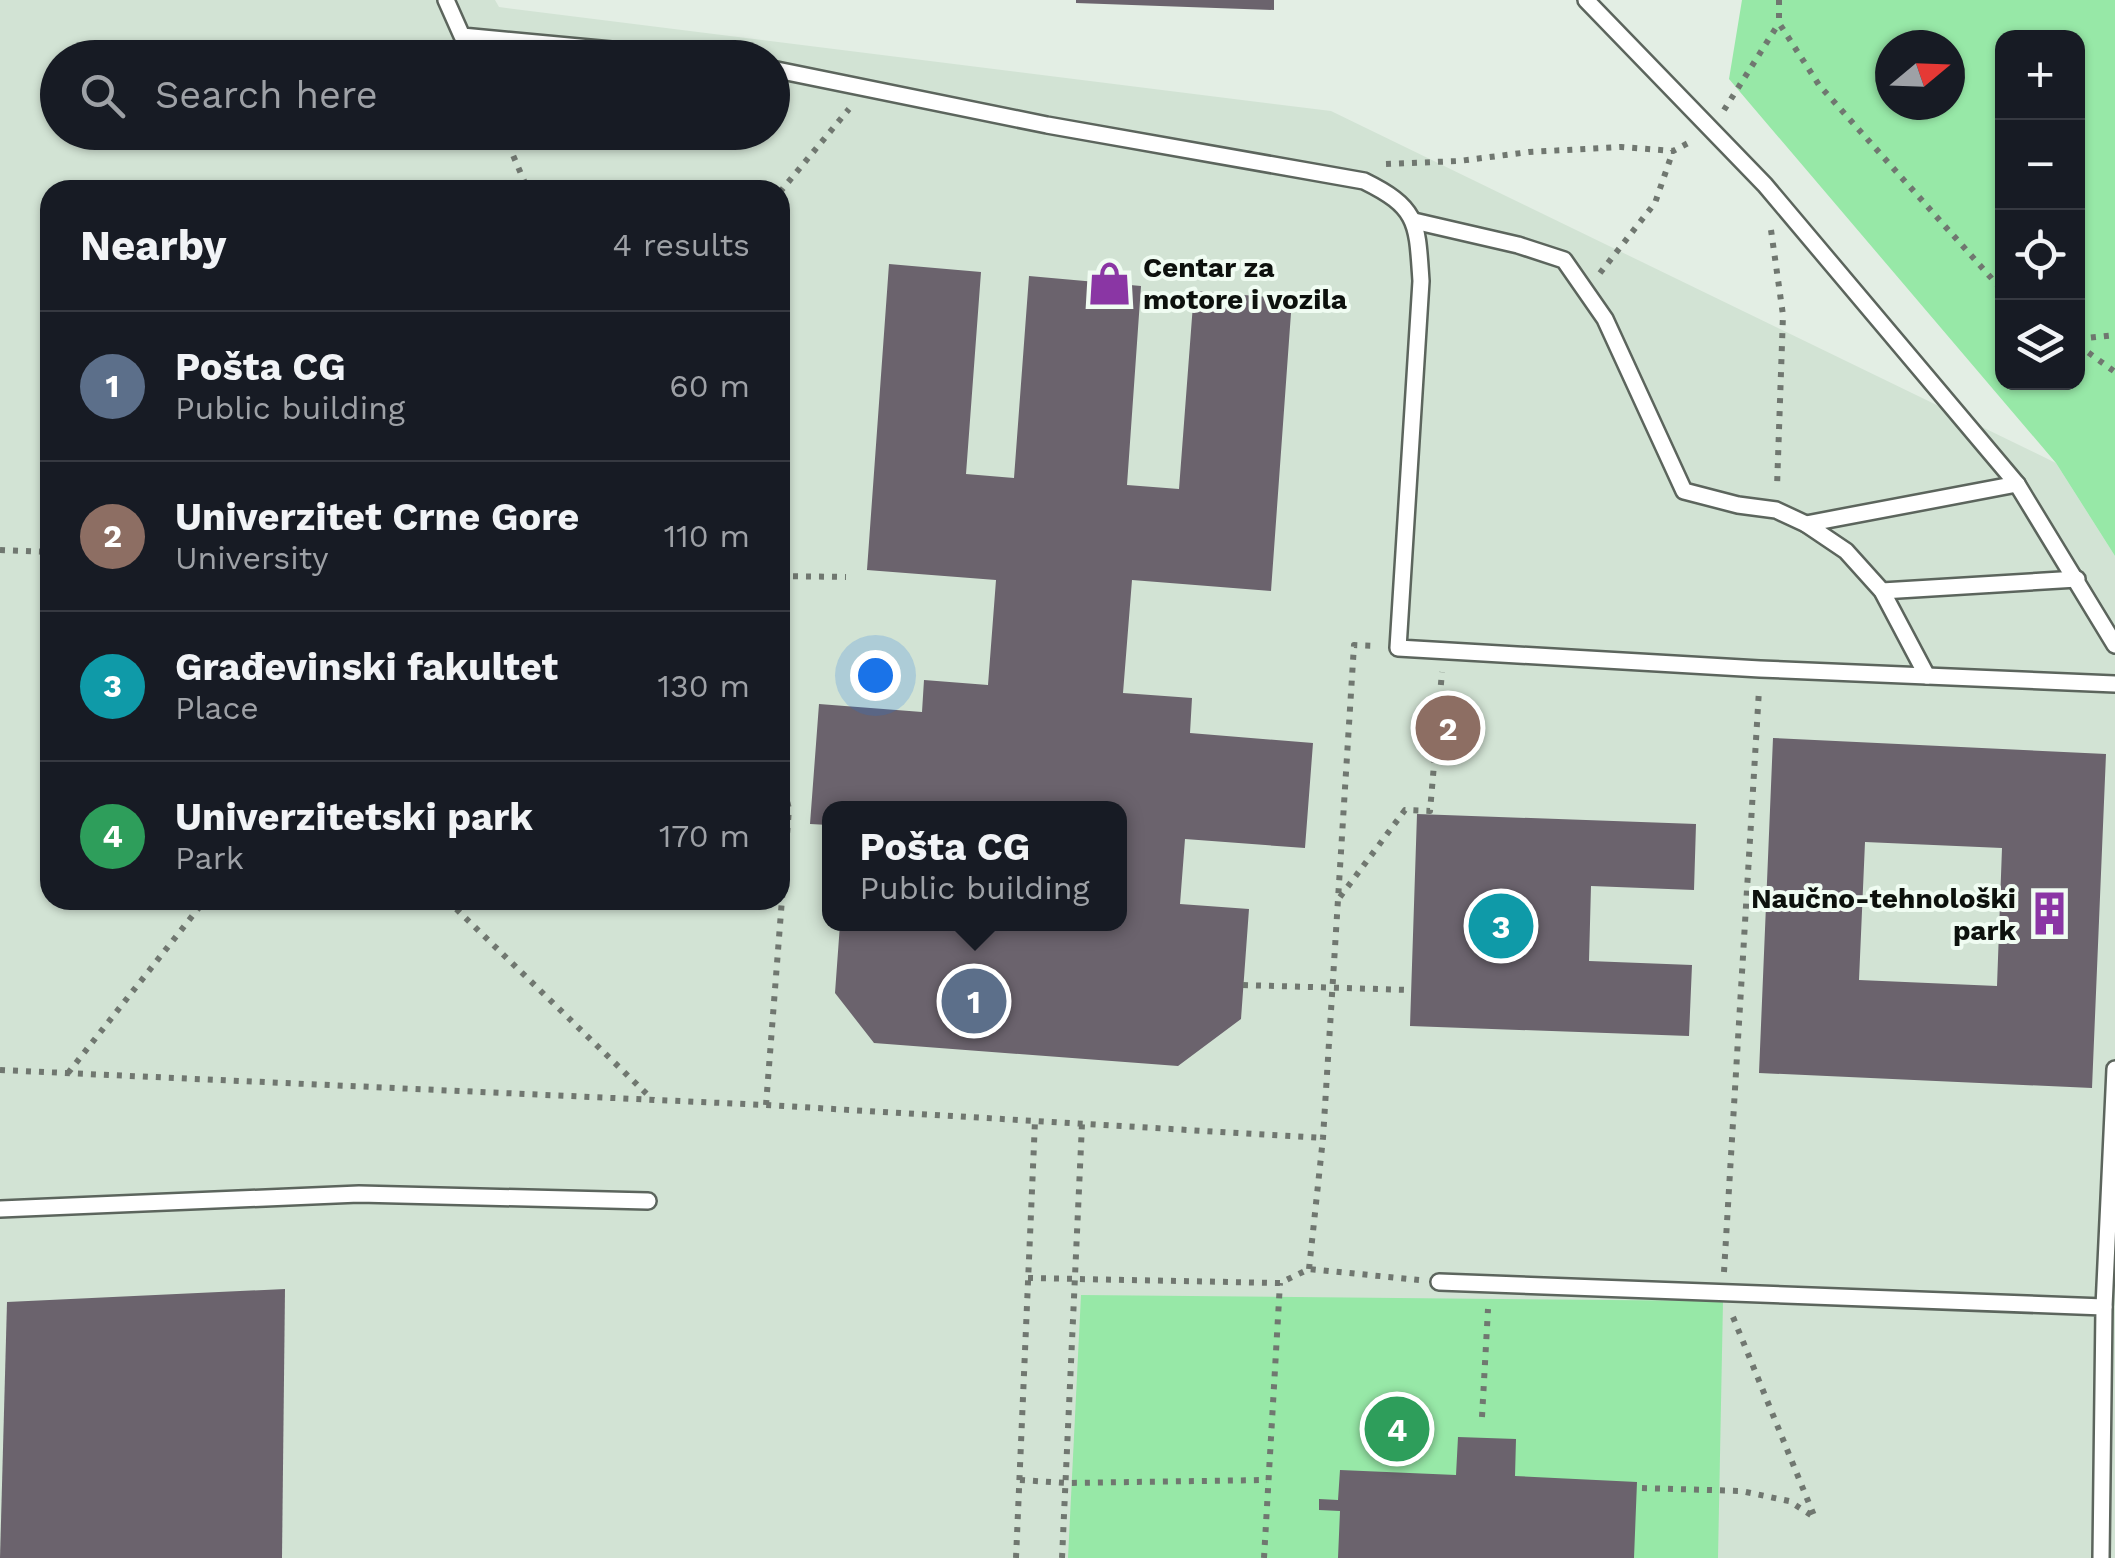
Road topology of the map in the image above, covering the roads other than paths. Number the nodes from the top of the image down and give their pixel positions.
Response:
1 (446, 0) edge
2 (1586, 0) edge
3 (505, 40) edge
4 (790, 73) edge
5 (1414, 221) junction
6 (2017, 484) junction
7 (1806, 524) junction
8 (2077, 580) junction
9 (1882, 591) junction
10 (2115, 645) edge
11 (1927, 676) junction
12 (2115, 684) edge
13 (2115, 1068) edge
14 (648, 1201) dead end
15 (0, 1209) edge
16 (1439, 1282) road end
17 (2104, 1307) junction
18 (2102, 1558) edge

1 - 3 lane
2 - 6 lane
4 - 5 lane
5 - 7 lane
5 - 11 lane
6 - 7 lane
6 - 8 lane
7 - 9 lane
8 - 9 lane
8 - 10 lane
9 - 11 lane
11 - 12 lane
13 - 17 lane
14 - 15 lane
16 - 17 lane
17 - 18 lane

